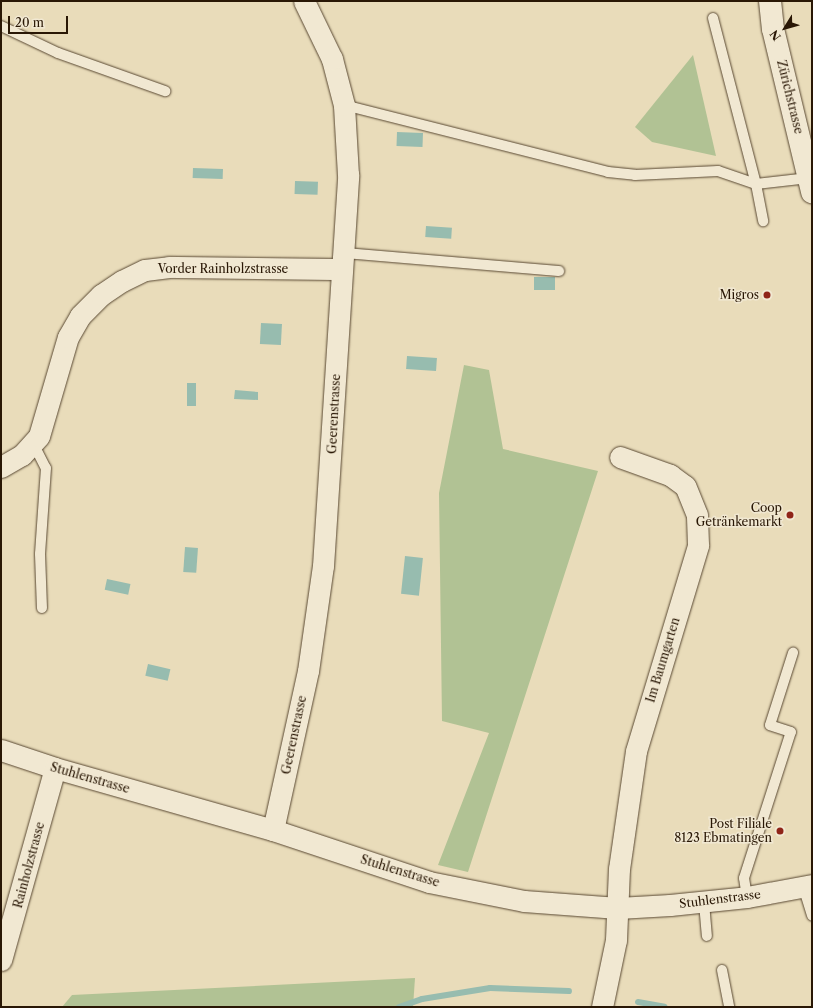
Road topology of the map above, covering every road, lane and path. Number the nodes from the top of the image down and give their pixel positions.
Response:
1 (304, 1) edge
2 (770, 1) edge
3 (713, 18) dead end
4 (1, 26) edge
5 (165, 91) dead end
6 (344, 105) junction
7 (756, 184) junction
8 (810, 185) edge
9 (763, 221) dead end
10 (343, 261) junction
11 (559, 271) dead end
12 (33, 443) junction
13 (620, 457) dead end
14 (1, 467) edge
15 (42, 608) dead end
16 (793, 653) dead end
17 (1, 750) edge
18 (55, 768) junction
19 (273, 830) junction
20 (807, 886) edge
21 (747, 897) junction
22 (704, 903) junction
23 (618, 908) junction
24 (812, 916) edge
25 (707, 936) dead end
26 (1, 960) edge
27 (722, 970) dead end
28 (602, 1007) edge
29 (729, 1007) edge

1 - 6 street, Geerenstrasse
2 - 8 main road, Zürichstrasse
3 - 7 lane
4 - 5 lane
6 - 7 lane
6 - 10 street, Geerenstrasse
7 - 8 lane
7 - 9 lane
10 - 11 lane
10 - 12 street, Vorder Rainholzstrasse
10 - 19 street, Geerenstrasse
12 - 14 street, Vorder Rainholzstrasse
12 - 15 lane
13 - 23 street, Im Baumgarten
16 - 21 lane
17 - 18 street, Stuhlenstrasse
18 - 19 street, Stuhlenstrasse
18 - 26 street, Rainholzstrasse
19 - 23 street, Stuhlenstrasse
20 - 21 street, Stuhlenstrasse
20 - 24 lane
21 - 22 street, Stuhlenstrasse
22 - 23 street, Stuhlenstrasse
22 - 25 lane
23 - 28 street, Im Baumgarten
27 - 29 lane

